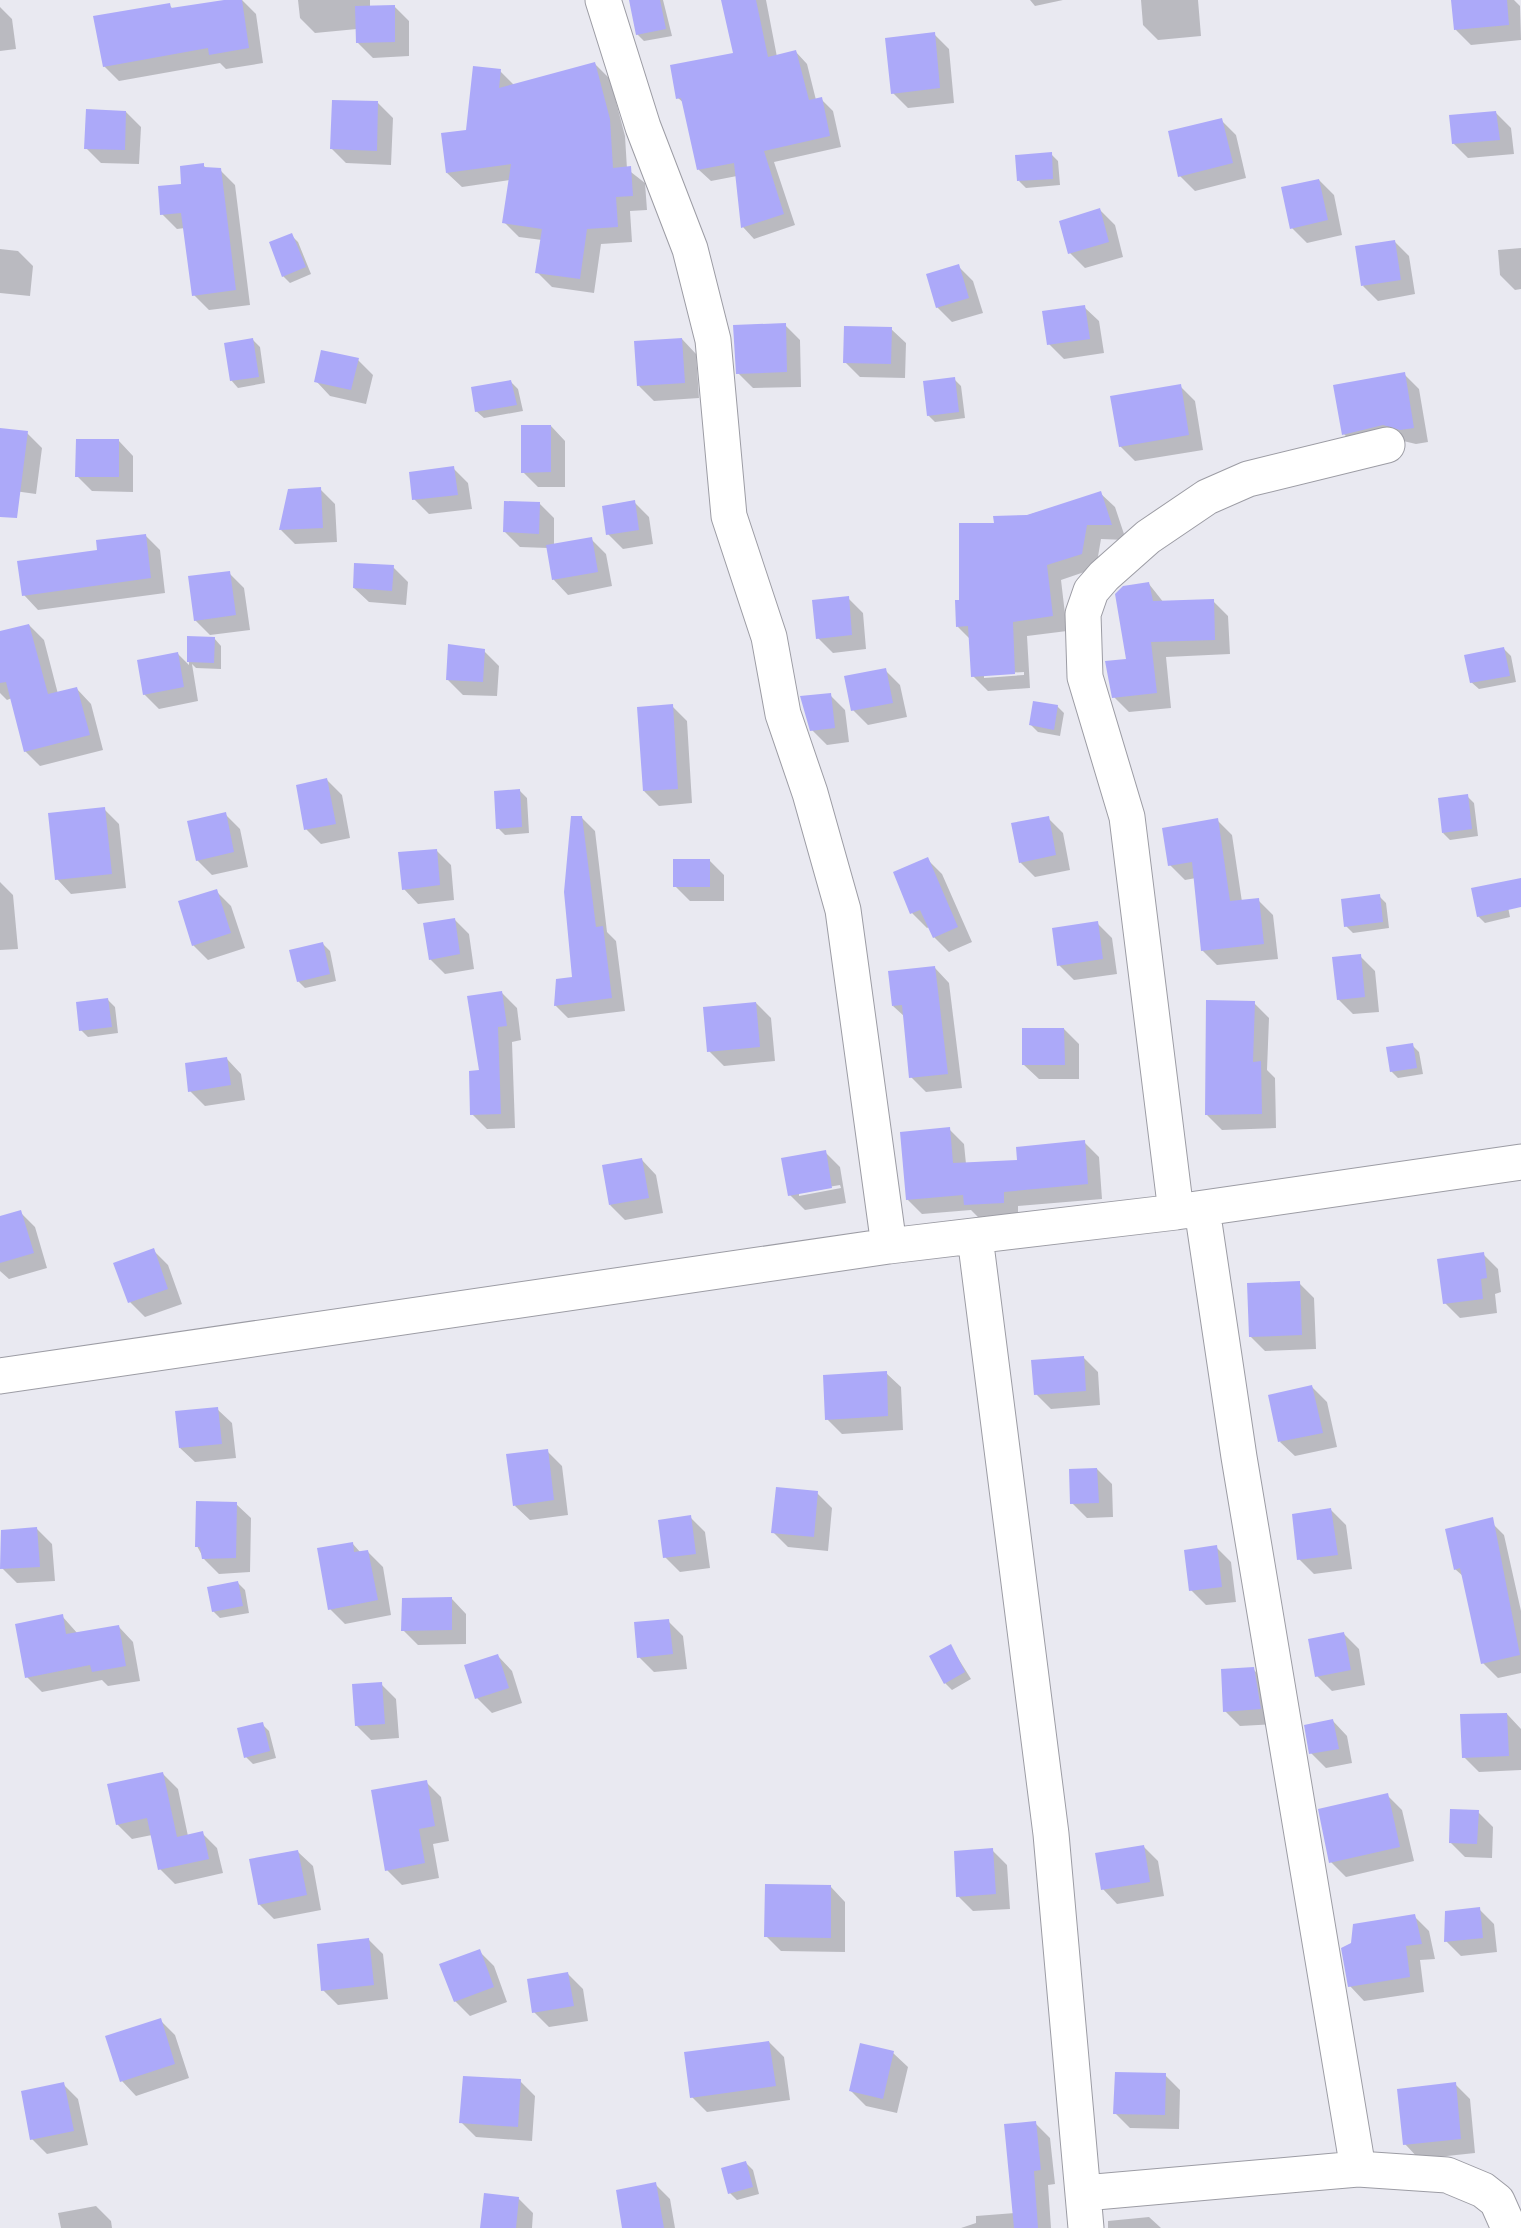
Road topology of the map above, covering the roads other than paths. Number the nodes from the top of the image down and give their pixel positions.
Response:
1 (603, 0) edge
2 (1387, 445) dead end
3 (1521, 1162) edge
4 (1189, 1210) junction
5 (975, 1237) junction
6 (889, 1246) junction
7 (0, 1376) edge
8 (1358, 2169) junction
9 (1084, 2193) junction
10 (1086, 2228) edge
11 (1509, 2228) edge

1 - 6 street
2 - 4 street
3 - 4 street
4 - 5 street
4 - 8 street
5 - 6 street
5 - 9 street
6 - 7 street
8 - 9 street
8 - 11 street
9 - 10 street

